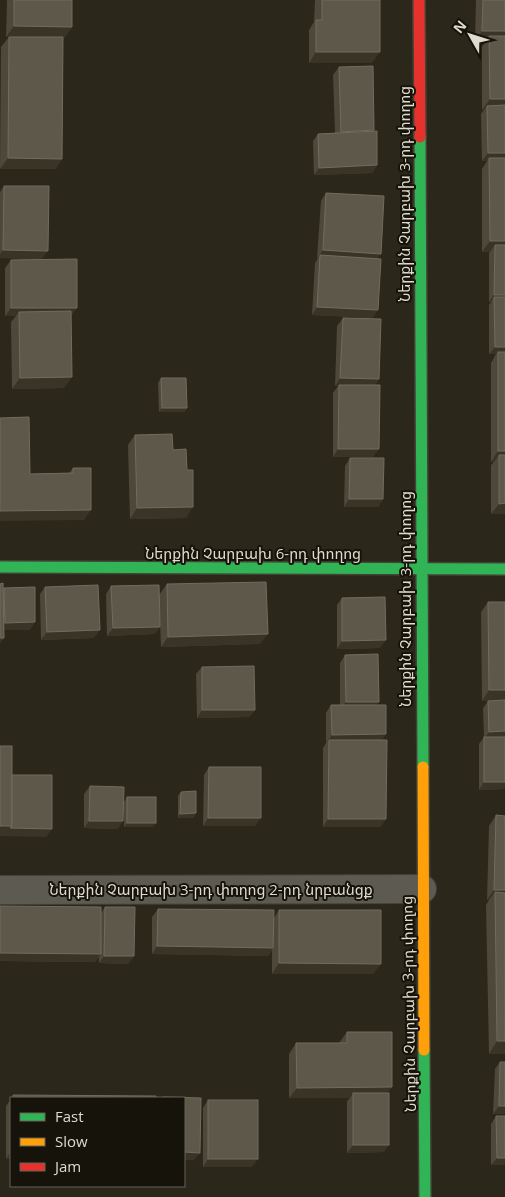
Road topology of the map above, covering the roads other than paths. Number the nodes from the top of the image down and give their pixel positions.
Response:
1 (419, 0) edge
2 (0, 567) edge
3 (420, 569) junction
4 (505, 569) edge
5 (422, 889) junction
6 (0, 890) edge
7 (425, 1197) edge

1 - 3 street, Ներքին Չարբախ 3-րդ փողոց
2 - 3 street, Ներքին Չարբախ 6-րդ փողոց
3 - 4 street, Ներքին Չարբախ 6-րդ փողոց
3 - 5 street, Ներքին Չարբախ 3-րդ փողոց
5 - 6 street, Ներքին Չարբախ 3-րդ փողոց 2-րդ նրբանցք
5 - 7 street, Ներքին Չարբախ 3-րդ փողոց

